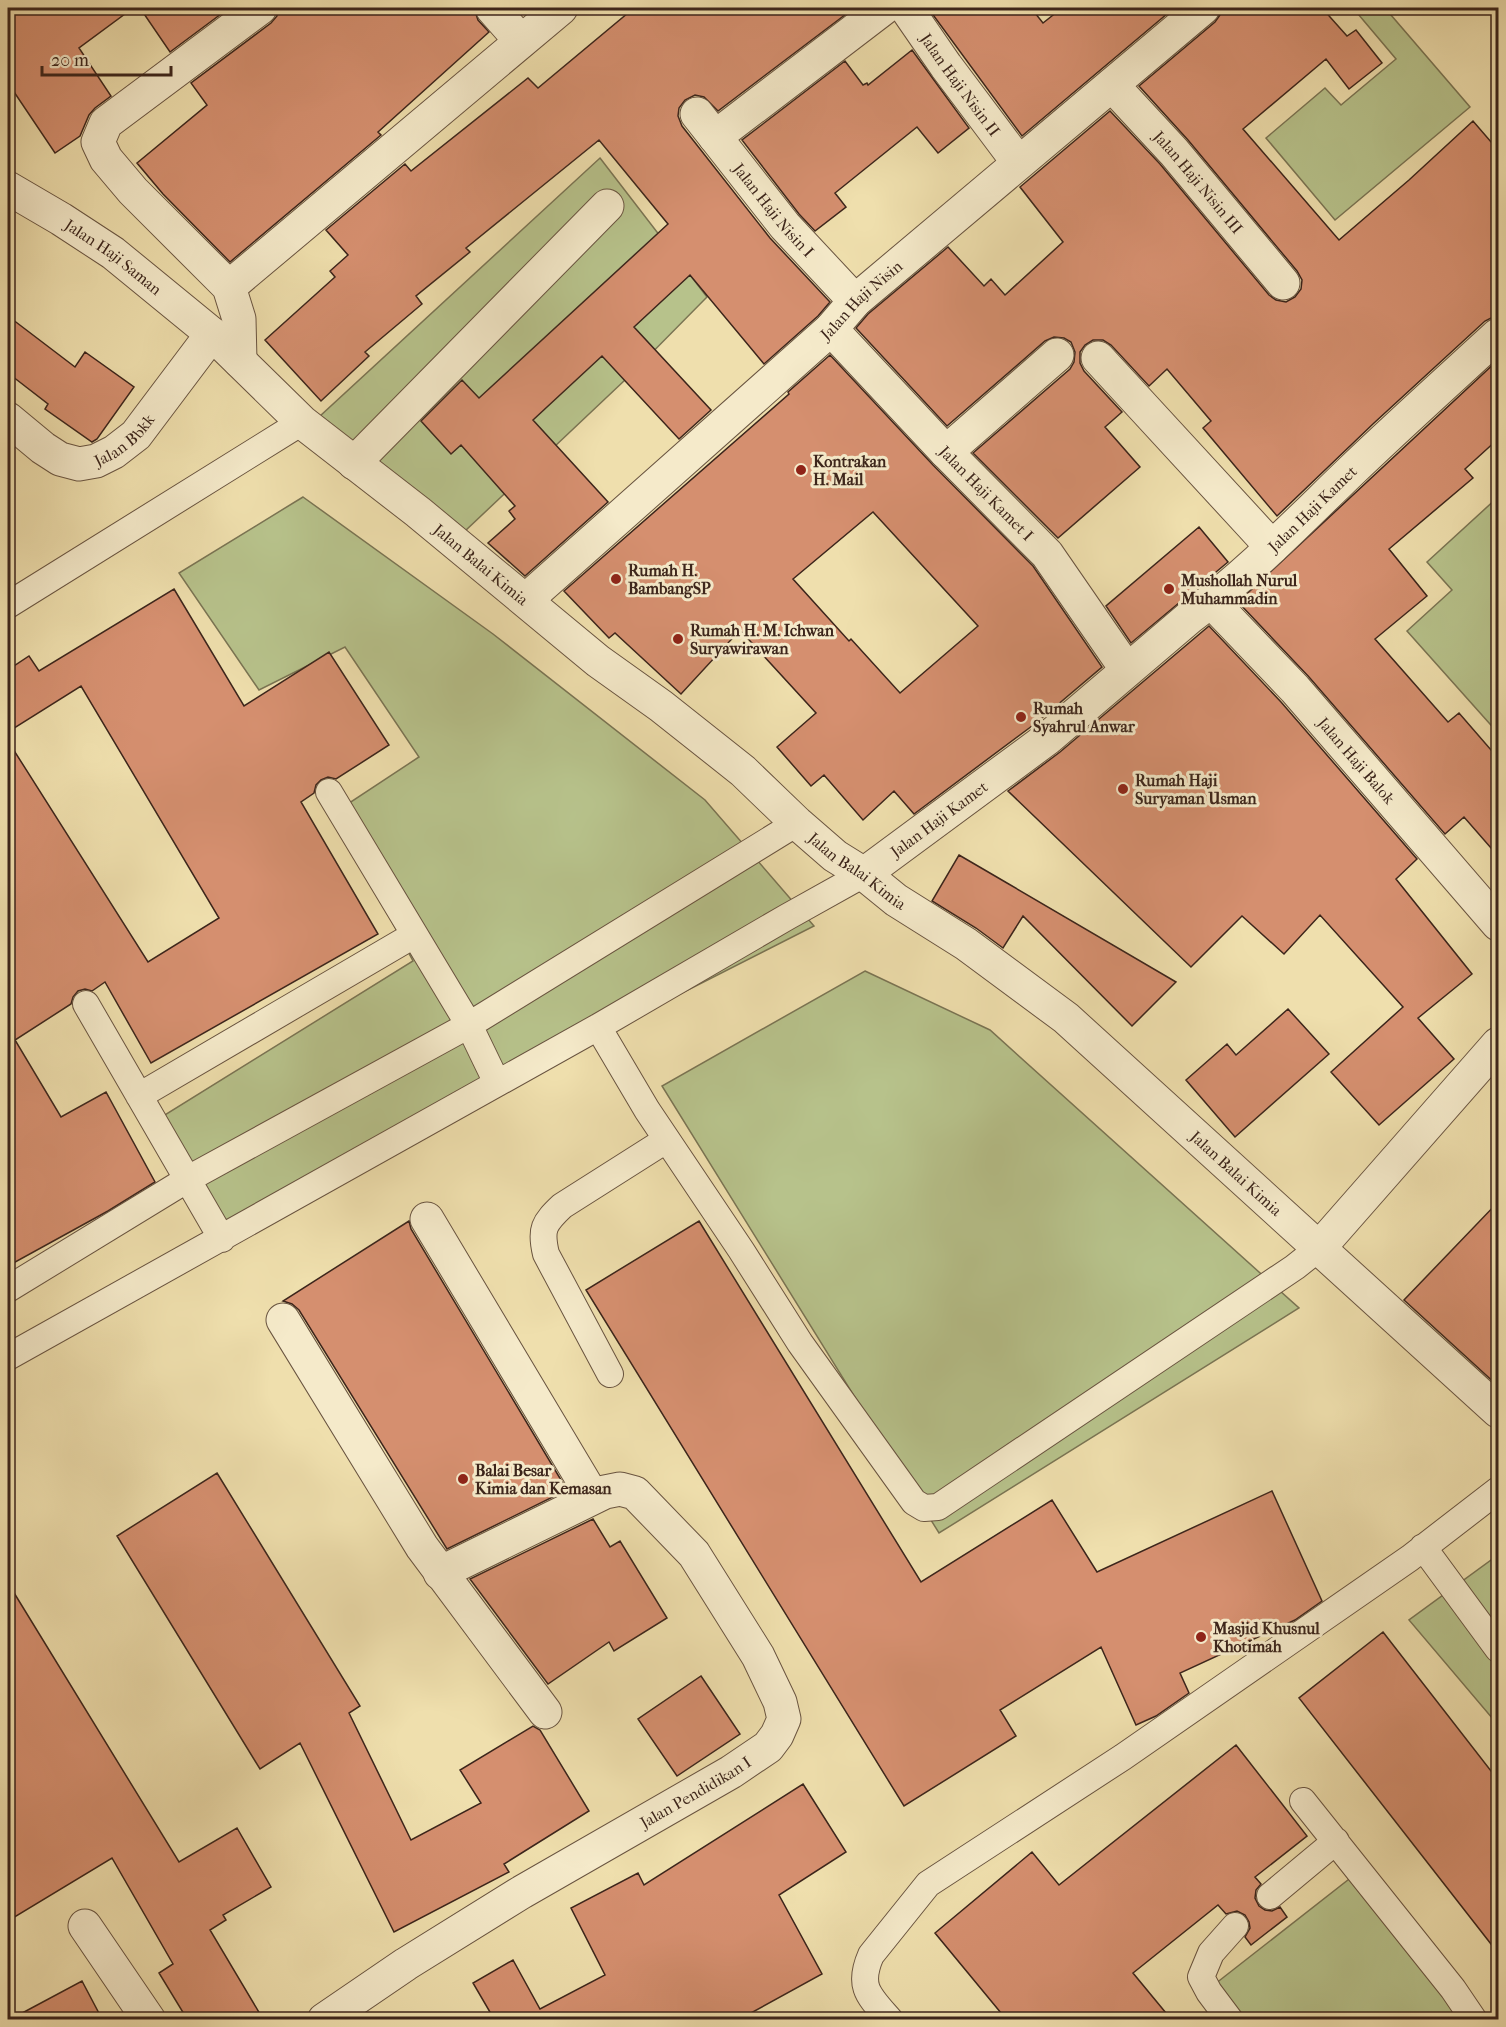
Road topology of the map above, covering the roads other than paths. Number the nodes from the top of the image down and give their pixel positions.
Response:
1 (260, 8) edge
2 (492, 8) edge
3 (561, 8) edge
4 (884, 8) edge
5 (906, 8) edge
6 (1203, 8) edge
7 (521, 41) junction
8 (1112, 86) junction
9 (1018, 162) junction
10 (8, 188) edge
11 (607, 206) dead end
12 (1283, 283) dead end
13 (229, 287) junction
14 (855, 301) junction
15 (831, 329) junction
16 (212, 334) junction
17 (1498, 335) edge
18 (1057, 355) dead end
19 (1098, 358) dead end
20 (240, 361) junction
21 (8, 419) edge
22 (302, 422) junction
23 (946, 452) junction
24 (354, 463) junction
25 (1272, 547) junction
26 (526, 600) junction
27 (1211, 601) junction
28 (8, 605) edge
29 (1127, 669) junction
30 (329, 792) dead end
31 (797, 823) junction
32 (864, 874) junction
33 (1498, 924) edge
34 (414, 935) junction
35 (86, 1004) dead end
36 (469, 1025) junction
37 (598, 1027) junction
38 (1498, 1044) edge
39 (497, 1083) junction
40 (139, 1096) junction
41 (666, 1140) junction
42 (188, 1179) junction
43 (427, 1220) dead end
44 (222, 1239) junction
45 (1319, 1248) junction
46 (8, 1289) edge
47 (283, 1320) dead end
48 (8, 1357) edge
49 (609, 1374) dead end
50 (1498, 1411) edge
51 (1498, 1490) edge
52 (593, 1497) junction
53 (1424, 1547) junction
54 (440, 1573) junction
55 (1498, 1649) edge
56 (545, 1712) dead end
57 (1303, 1801) dead end
58 (1336, 1841) junction
59 (1270, 1896) dead end
60 (85, 1926) dead end
61 (1236, 1926) dead end
62 (149, 2019) edge
63 (324, 2019) edge
64 (890, 2019) edge
65 (1230, 2019) edge
66 (1474, 2019) edge

1 - 13 street
2 - 7 street
3 - 7 street
4 - 14 street, Jalan Haji Nisin I
5 - 9 street, Jalan Haji Nisin II
6 - 8 street, Jalan Haji Nisin
7 - 13 street
8 - 9 street, Jalan Haji Nisin
8 - 12 street, Jalan Haji Nisin III
9 - 14 street, Jalan Haji Nisin
10 - 16 street, Jalan Haji Saman
11 - 24 street
13 - 20 street
14 - 15 street, Jalan Haji Nisin
15 - 23 street, Jalan Haji Kamet I
15 - 26 street, Jalan Haji Nisin
16 - 20 street, Jalan Balai Kimia
16 - 21 street, Jalan Bbkk
17 - 25 street, Jalan Haji Kamet
18 - 23 street
19 - 25 street
20 - 22 street, Jalan Balai Kimia
22 - 24 street, Jalan Balai Kimia
22 - 28 lane
23 - 29 street, Jalan Haji Kamet I
24 - 26 street, Jalan Balai Kimia
25 - 27 street, Jalan Haji Kamet
26 - 31 street, Jalan Balai Kimia
27 - 29 street, Jalan Haji Kamet
27 - 33 street, Jalan Haji Balok
29 - 32 street, Jalan Haji Kamet
30 - 34 lane
31 - 32 street, Jalan Balai Kimia
31 - 36 lane
32 - 37 lane
32 - 45 street, Jalan Balai Kimia
34 - 36 lane
34 - 40 lane
35 - 40 lane
36 - 39 lane
36 - 42 lane
37 - 39 lane
37 - 41 lane
38 - 45 street
39 - 44 lane
40 - 42 lane
41 - 45 lane
41 - 49 lane
42 - 44 lane
42 - 46 lane
43 - 52 street
44 - 48 lane
45 - 50 street, Jalan Balai Kimia
47 - 54 street
51 - 53 lane
52 - 54 street, Jalan Pendidikan I
52 - 63 street, Jalan Pendidikan I
53 - 55 lane
53 - 64 lane
54 - 56 street
57 - 58 lane
58 - 59 lane
58 - 66 lane
60 - 62 street
61 - 65 lane

